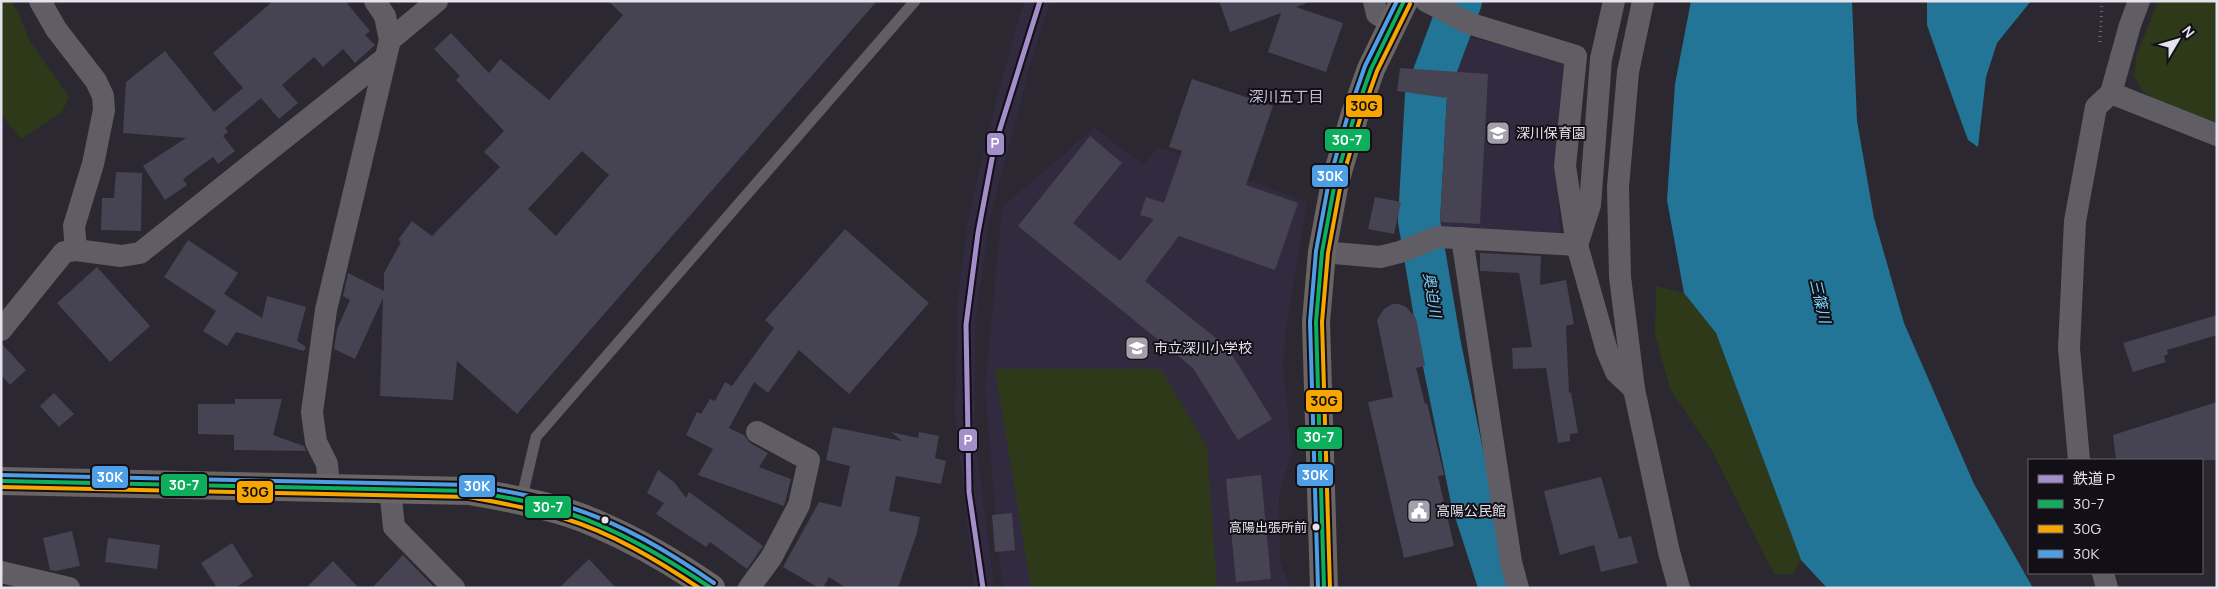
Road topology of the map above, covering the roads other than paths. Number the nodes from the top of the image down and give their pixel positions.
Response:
1 (40, 1) edge
2 (375, 1) edge
3 (437, 1) edge
4 (915, 1) edge
5 (1374, 1) edge
6 (1614, 1) edge
7 (1643, 1) edge
8 (2139, 1) edge
9 (1431, 4) edge
10 (1399, 12) edge
11 (387, 49) junction
12 (2111, 92) junction
13 (2217, 135) edge
14 (1462, 238) junction
15 (1576, 245) junction
16 (76, 250) junction
17 (1322, 252) junction
18 (1, 330) edge
19 (1634, 389) junction
20 (758, 432) dead end
21 (2079, 459) edge
22 (1, 481) edge
23 (329, 488) junction
24 (390, 489) junction
25 (521, 501) junction
26 (1, 572) edge
27 (2103, 574) edge
28 (70, 588) edge
29 (454, 588) edge
30 (711, 588) edge
31 (749, 588) edge
32 (1324, 588) edge
33 (1518, 588) edge
34 (1679, 588) edge
35 (2107, 588) edge

1 - 16 street
2 - 11 street
3 - 11 street
4 - 25 lane
5 - 10 street
6 - 15 street
7 - 19 street
8 - 12 street
9 - 15 street
10 - 17 main road
11 - 16 street
11 - 23 street
12 - 13 street
12 - 21 street
14 - 15 street
14 - 17 street
14 - 33 street
15 - 19 street
16 - 18 street
17 - 32 main road
19 - 34 street
20 - 31 street
22 - 23 main road
23 - 24 main road
24 - 25 main road
24 - 29 street
25 - 30 main road
26 - 28 street
27 - 35 street

